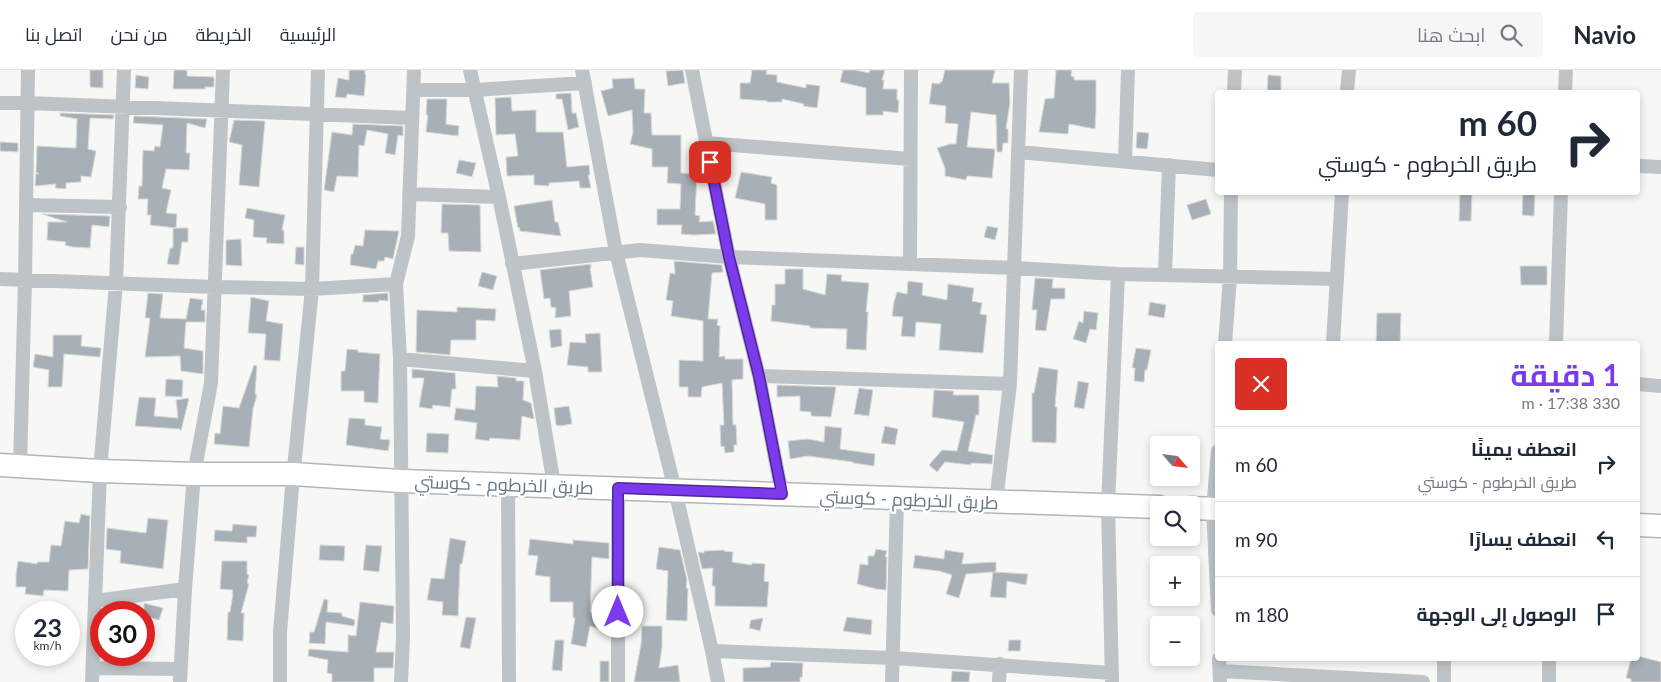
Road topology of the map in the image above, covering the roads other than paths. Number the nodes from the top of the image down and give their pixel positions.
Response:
1 (28, 70) edge
2 (124, 70) edge
3 (223, 70) edge
4 (318, 70) edge
5 (414, 70) edge
6 (470, 70) edge
7 (692, 70) edge
8 (911, 70) edge
9 (1021, 70) edge
10 (1128, 70) edge
11 (1235, 70) edge
12 (1349, 70) edge
13 (1566, 70) edge
14 (583, 76) edge
15 (414, 90) junction
16 (474, 90) junction
17 (1234, 90) edge
18 (1347, 90) edge
19 (1565, 90) edge
20 (0, 103) edge
21 (28, 103) junction
22 (124, 107) junction
23 (222, 110) junction
24 (317, 115) junction
25 (412, 118) junction
26 (706, 143) junction
27 (1018, 152) junction
28 (910, 160) junction
29 (1125, 161) junction
30 (1168, 165) junction
31 (1640, 166) edge
32 (1661, 167) edge
33 (1215, 170) edge
34 (409, 194) junction
35 (1231, 195) edge
36 (1342, 195) edge
37 (1561, 195) edge
38 (499, 198) junction
39 (26, 205) junction
40 (120, 207) junction
41 (616, 252) junction
42 (729, 257) junction
43 (512, 264) junction
44 (910, 264) junction
45 (1014, 268) junction
46 (1118, 274) junction
47 (1165, 274) junction
48 (1230, 277) junction
49 (0, 279) edge
50 (25, 280) junction
51 (1337, 280) junction
52 (116, 284) junction
53 (396, 284) junction
54 (215, 287) junction
55 (312, 289) junction
56 (1225, 341) edge
57 (1333, 341) edge
58 (1556, 341) edge
59 (400, 359) junction
60 (535, 372) junction
61 (759, 376) junction
62 (1010, 384) junction
63 (1640, 384) edge
64 (1661, 386) edge
65 (10, 466) edge
66 (100, 471) junction
67 (194, 474) junction
68 (293, 474) junction
69 (401, 481) junction
70 (508, 484) junction
71 (554, 485) junction
72 (618, 488) junction
73 (675, 490) junction
74 (782, 494) junction
75 (897, 499) junction
76 (996, 502) junction
77 (1108, 506) junction
78 (1150, 507) edge
79 (1200, 508) edge
80 (1215, 509) edge
81 (1640, 525) edge
82 (1661, 526) edge
83 (185, 589) junction
84 (95, 601) joint
85 (712, 651) junction
86 (893, 658) junction
87 (1444, 661) edge
88 (1549, 661) edge
89 (1000, 664) junction
90 (93, 668) joint
91 (1220, 670) edge
92 (180, 675) edge
93 (1112, 677) edge
94 (1329, 679) edge
95 (92, 682) edge
96 (280, 682) edge
97 (402, 682) edge
98 (509, 682) edge
99 (618, 682) edge
100 (718, 682) edge
101 (892, 682) edge
102 (999, 682) edge
103 (1423, 682) edge
104 (1444, 682) edge
105 (1549, 682) edge

1 - 21 street
2 - 22 street
3 - 23 street
4 - 24 street
5 - 15 street
6 - 16 street
7 - 26 street
8 - 28 street
9 - 27 street
10 - 29 street
11 - 17 street
12 - 18 street
13 - 19 street
14 - 16 street
14 - 41 street
15 - 16 street
15 - 25 street
16 - 38 street
20 - 21 street
21 - 22 street
21 - 39 street
22 - 23 street
22 - 40 street
23 - 24 street
23 - 54 street
24 - 25 street
24 - 55 street
25 - 34 street
26 - 28 street
26 - 42 street
27 - 29 street
27 - 45 street
28 - 44 street
29 - 30 street
30 - 33 street
30 - 47 street
31 - 32 street
34 - 38 street
34 - 53 street
35 - 48 street
36 - 51 street
37 - 58 street
38 - 43 street
39 - 40 street
39 - 50 street
40 - 52 street
41 - 42 street
41 - 43 street
41 - 73 street
42 - 44 street
42 - 61 street
43 - 60 street
44 - 45 street
45 - 46 street
45 - 62 street
46 - 47 street
46 - 77 street
47 - 48 street
48 - 51 street
48 - 56 street
49 - 50 street
50 - 52 street
50 - 65 street
51 - 57 street
52 - 54 street
52 - 66 street
53 - 55 street
53 - 59 street
54 - 55 street
54 - 67 street
55 - 68 street
59 - 60 street
59 - 69 street
60 - 71 street
61 - 62 street
61 - 74 street
62 - 76 street
63 - 64 street
65 - 66 highway, طريق الخرطوم - كوستي
66 - 67 highway, طريق الخرطوم - كوستي
66 - 84 street
67 - 68 highway, طريق الخرطوم - كوستي
67 - 83 street
68 - 69 highway, طريق الخرطوم - كوستي
68 - 96 street
69 - 70 highway, طريق الخرطوم - كوستي
69 - 97 street
70 - 71 highway, طريق الخرطوم - كوستي
70 - 98 street
71 - 72 highway, طريق الخرطوم - كوستي
72 - 73 highway, طريق الخرطوم - كوستي
72 - 99 street
73 - 74 highway, طريق الخرطوم - كوستي
73 - 85 street
74 - 75 highway, طريق الخرطوم - كوستي
75 - 76 highway, طريق الخرطوم - كوستي
75 - 86 street
76 - 77 highway, طريق الخرطوم - كوستي
77 - 78 highway, طريق الخرطوم - كوستي
77 - 93 street
79 - 80 highway
81 - 82 highway
83 - 84 street
83 - 92 street
85 - 86 street
85 - 100 street
86 - 89 street
86 - 101 street
87 - 104 street
88 - 105 street
89 - 93 street
89 - 102 street
90 - 92 street
90 - 95 street
91 - 94 street
94 - 103 street

